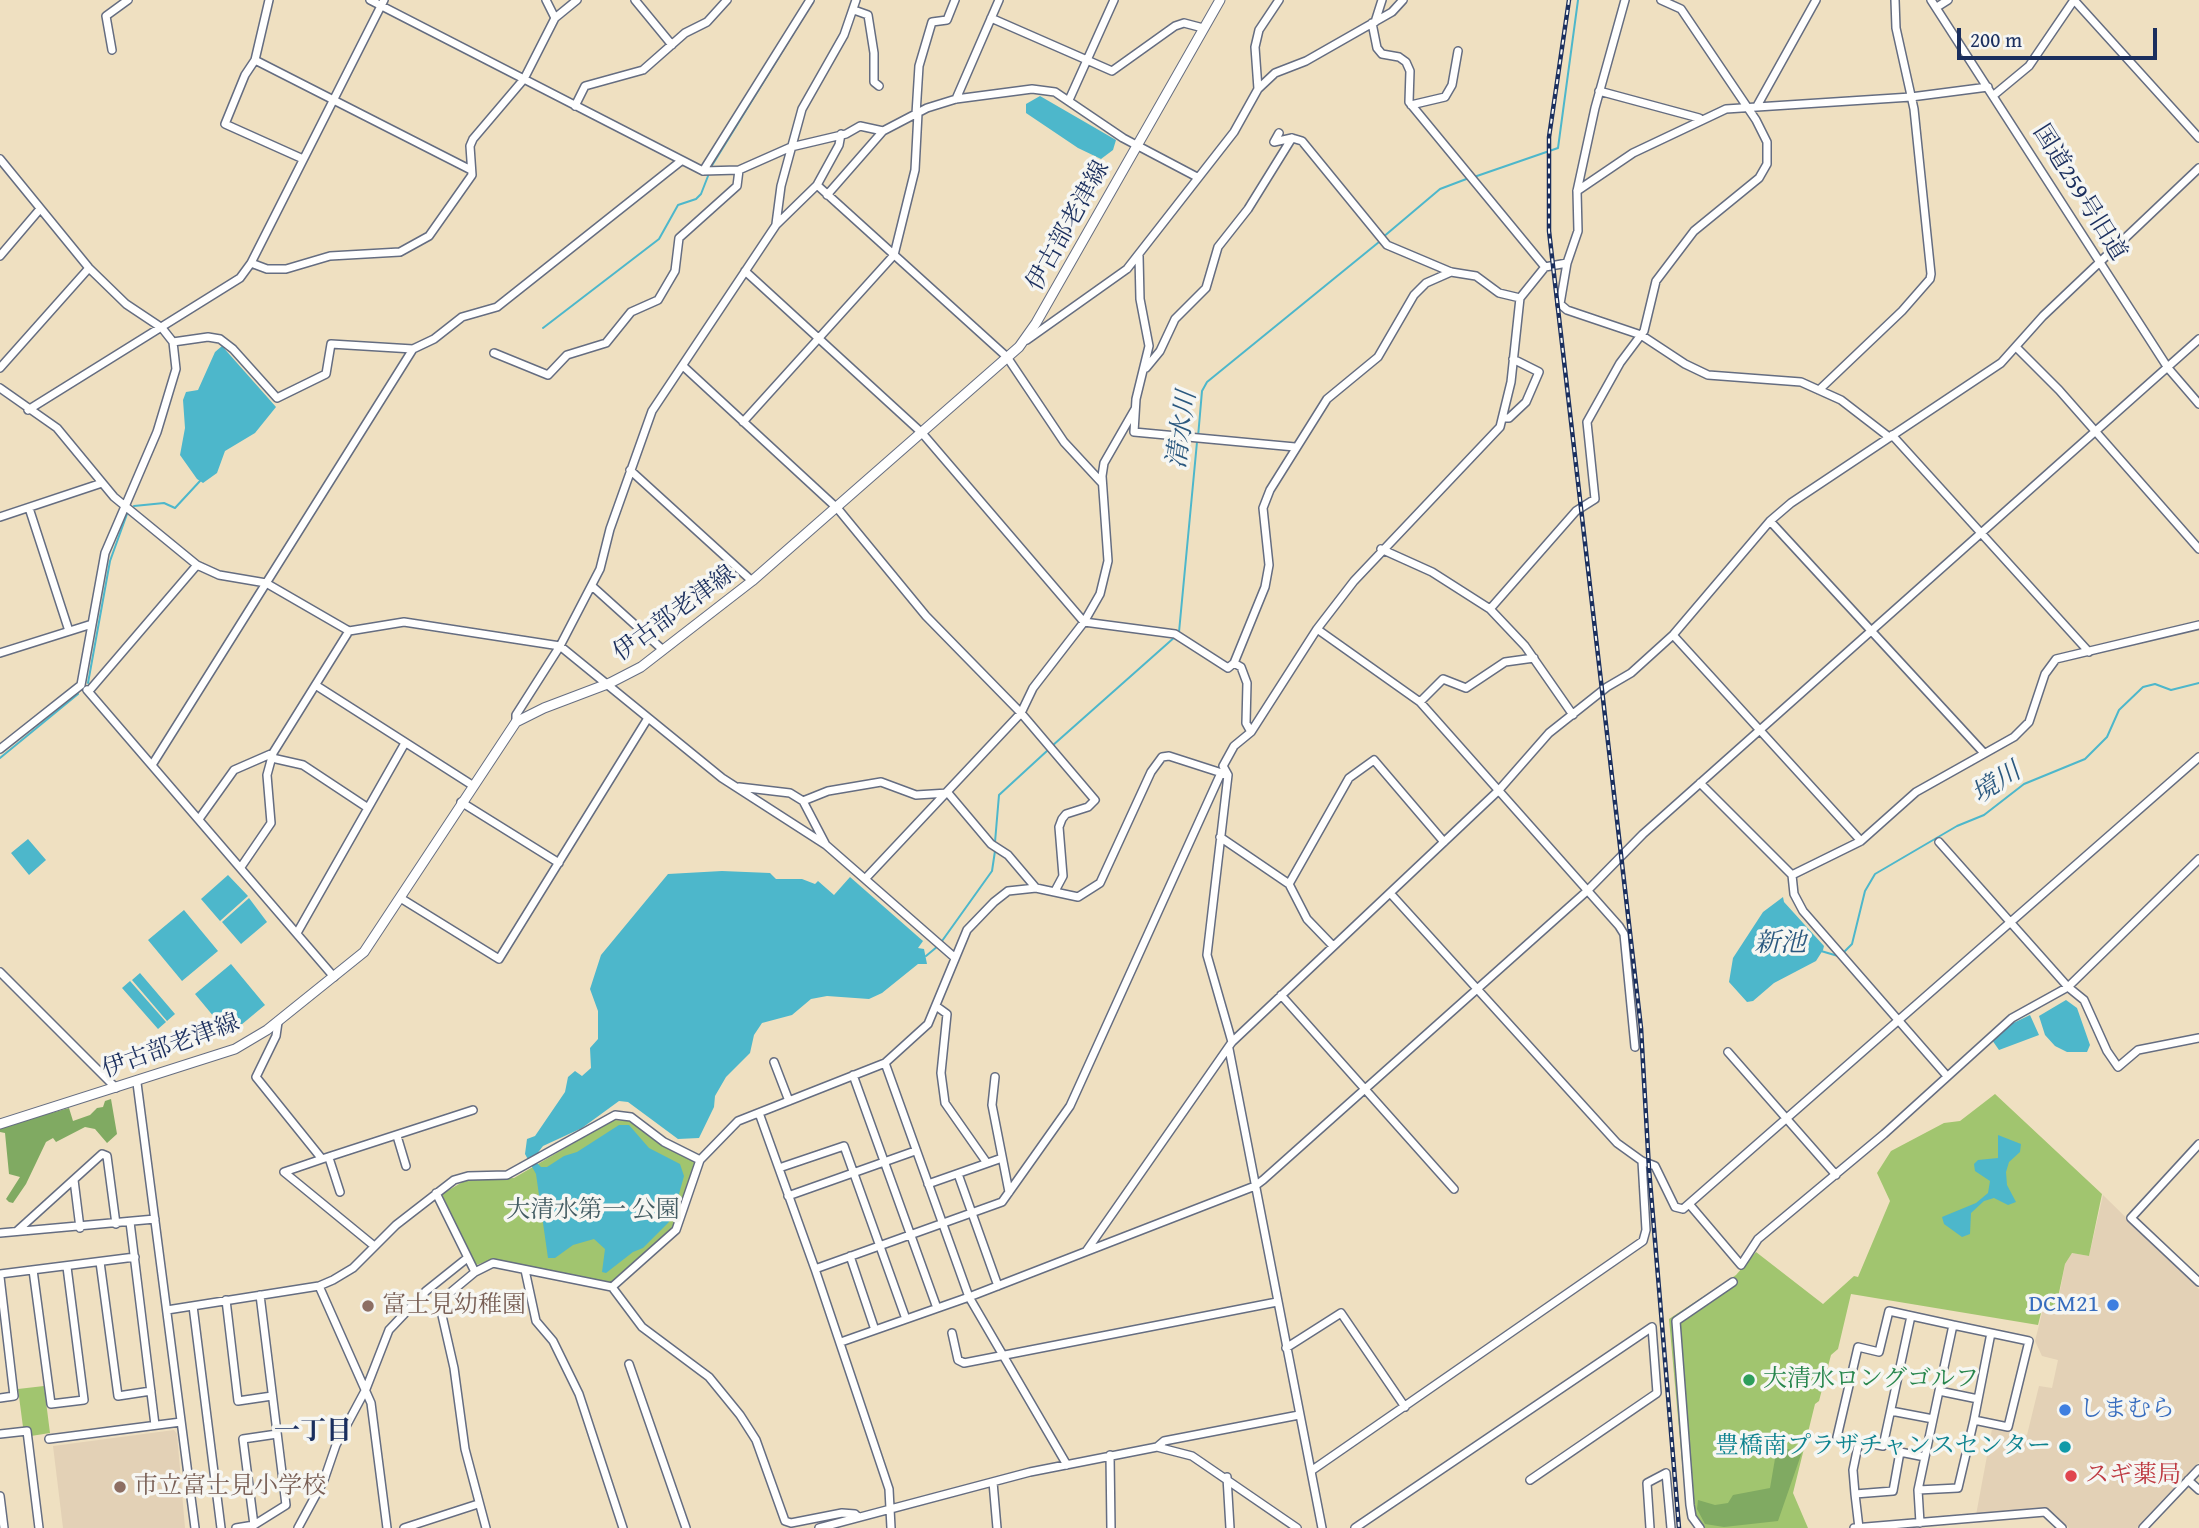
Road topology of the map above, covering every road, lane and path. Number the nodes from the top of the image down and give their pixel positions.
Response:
1 (128, 0) edge
2 (269, 0) edge
3 (370, 0) edge
4 (546, 0) edge
5 (577, 0) edge
6 (635, 0) edge
7 (727, 0) edge
8 (810, 0) edge
9 (856, 0) edge
10 (955, 0) edge
11 (999, 0) edge
12 (1114, 0) edge
13 (1220, 0) edge
14 (1279, 0) edge
15 (1382, 0) edge
16 (1404, 0) edge
17 (1625, 0) edge
18 (1661, 0) edge
19 (1816, 0) edge
20 (1895, 0) edge
21 (1931, 0) edge
22 (1948, 0) edge
23 (2074, 0) edge
24 (382, 3) edge
25 (1937, 7) junction
26 (854, 10) junction
27 (991, 18) junction
28 (555, 19) junction
29 (1373, 23) junction
30 (1203, 28) junction
31 (672, 45) junction
32 (112, 50) dead end
33 (1458, 51) dead end
34 (255, 60) junction
35 (1086, 61) junction
36 (524, 79) junction
37 (879, 86) dead end
38 (1988, 87) junction
39 (1258, 89) junction
40 (1599, 91) junction
41 (1994, 95) junction
42 (1911, 97) junction
43 (956, 99) junction
44 (333, 100) junction
45 (1069, 100) junction
46 (1411, 105) junction
47 (575, 106) junction
48 (1757, 106) junction
49 (1747, 107) junction
50 (917, 114) junction
51 (1700, 118) junction
52 (883, 131) junction
53 (1279, 133) dead end
54 (841, 134) junction
55 (1292, 138) junction
56 (2199, 138) edge
57 (1136, 145) junction
58 (790, 147) junction
59 (0, 159) edge
60 (303, 159) junction
61 (681, 161) junction
62 (2199, 168) edge
63 (471, 170) junction
64 (739, 170) junction
65 (703, 171) junction
66 (1197, 177) junction
67 (817, 185) junction
68 (1577, 191) junction
69 (827, 195) junction
70 (40, 209) junction
71 (776, 225) junction
72 (894, 255) junction
73 (1139, 255) junction
74 (0, 256) edge
75 (2099, 262) junction
76 (251, 263) junction
77 (1567, 263) junction
78 (1545, 267) junction
79 (89, 268) junction
80 (745, 271) junction
81 (1451, 272) junction
82 (1520, 298) junction
83 (162, 328) junction
84 (1641, 335) junction
85 (819, 338) junction
86 (2199, 339) edge
87 (173, 342) junction
88 (1019, 347) junction
89 (2016, 347) junction
90 (413, 349) junction
91 (494, 353) dead end
92 (1007, 357) junction
93 (1513, 359) junction
94 (683, 366) junction
95 (0, 368) edge
96 (2168, 368) junction
97 (1145, 369) junction
98 (0, 388) edge
99 (1819, 390) junction
100 (2199, 404) edge
101 (1135, 409) junction
102 (28, 410) junction
103 (1503, 418) junction
104 (743, 422) junction
105 (2095, 430) junction
106 (922, 433) junction
107 (1891, 436) junction
108 (1295, 447) junction
109 (630, 470) junction
110 (102, 483) junction
111 (1102, 483) junction
112 (125, 506) junction
113 (30, 508) junction
114 (838, 509) junction
115 (0, 517) edge
116 (1770, 521) junction
117 (1979, 534) junction
118 (1381, 549) junction
119 (2199, 549) edge
120 (197, 565) junction
121 (752, 581) junction
122 (266, 583) junction
123 (592, 586) junction
124 (1490, 610) junction
125 (1084, 622) junction
126 (92, 624) junction
127 (2199, 625) edge
128 (1317, 629) junction
129 (69, 631) junction
130 (349, 631) junction
131 (1871, 631) junction
132 (1673, 635) junction
133 (560, 646) junction
134 (663, 650) junction
135 (2088, 652) junction
136 (0, 653) edge
137 (1534, 658) junction
138 (1234, 663) junction
139 (610, 683) junction
140 (81, 685) junction
141 (317, 685) junction
142 (89, 691) junction
143 (1420, 702) junction
144 (1021, 713) junction
145 (1573, 715) junction
146 (648, 718) junction
147 (516, 722) junction
148 (1759, 731) junction
149 (1251, 732) junction
150 (405, 743) junction
151 (0, 749) edge
152 (1983, 752) junction
153 (272, 756) junction
154 (2199, 757) edge
155 (152, 765) junction
156 (1225, 774) junction
157 (1700, 783) junction
158 (472, 785) junction
159 (738, 787) junction
160 (1499, 790) junction
161 (948, 793) junction
162 (803, 801) junction
163 (461, 802) junction
164 (368, 808) junction
165 (200, 819) junction
166 (1220, 837) junction
167 (1861, 841) junction
168 (1444, 842) junction
169 (1938, 842) dead end
170 (826, 845) junction
171 (2199, 859) edge
172 (559, 863) junction
173 (241, 867) junction
174 (1792, 875) junction
175 (865, 879) junction
176 (1289, 884) junction
177 (1036, 888) junction
178 (1055, 891) junction
179 (1587, 891) junction
180 (1390, 893) junction
181 (402, 898) junction
182 (2010, 923) junction
183 (297, 933) junction
184 (1333, 946) junction
185 (954, 957) junction
186 (1, 975) edge
187 (334, 977) junction
188 (2068, 987) junction
189 (1476, 990) junction
190 (1281, 995) junction
191 (936, 1006) junction
192 (1898, 1021) junction
193 (278, 1022) junction
194 (2199, 1038) edge
195 (1231, 1046) junction
196 (1635, 1046) dead end
197 (1728, 1052) dead end
198 (774, 1062) dead end
199 (885, 1063) junction
200 (853, 1075) junction
201 (1947, 1076) junction
202 (995, 1077) dead end
203 (137, 1083) junction
204 (116, 1088) junction
205 (1366, 1089) junction
206 (789, 1101) junction
207 (473, 1110) dead end
208 (759, 1113) junction
209 (1787, 1119) junction
210 (0, 1124) edge
211 (397, 1136) junction
212 (2199, 1144) edge
213 (915, 1151) junction
214 (325, 1158) junction
215 (1002, 1158) junction
216 (700, 1160) junction
217 (884, 1161) junction
218 (1642, 1161) junction
219 (987, 1163) junction
220 (406, 1166) dead end
221 (779, 1168) junction
222 (853, 1173) junction
223 (958, 1174) junction
224 (1836, 1175) junction
225 (74, 1180) junction
226 (928, 1184) junction
227 (1255, 1186) junction
228 (1454, 1189) dead end
229 (340, 1192) dead end
230 (1009, 1192) junction
231 (436, 1194) junction
232 (788, 1196) junction
233 (1690, 1205) junction
234 (972, 1212) junction
235 (155, 1219) junction
236 (130, 1222) junction
237 (116, 1224) junction
238 (941, 1224) junction
239 (80, 1228) junction
240 (17, 1231) junction
241 (0, 1233) edge
242 (911, 1235) junction
243 (373, 1245) junction
244 (880, 1245) junction
245 (1086, 1251) junction
246 (850, 1256) junction
247 (135, 1257) junction
248 (466, 1259) junction
249 (100, 1262) junction
250 (67, 1267) junction
251 (815, 1269) junction
252 (33, 1270) junction
253 (526, 1270) junction
254 (475, 1272) junction
255 (0, 1275) edge
256 (1732, 1282) dead end
257 (2199, 1282) edge
258 (318, 1286) junction
259 (998, 1286) junction
260 (612, 1287) junction
261 (260, 1295) junction
262 (969, 1297) junction
263 (226, 1300) junction
264 (1277, 1302) junction
265 (193, 1306) junction
266 (937, 1308) junction
267 (167, 1310) junction
268 (1911, 1316) junction
269 (906, 1319) junction
270 (1953, 1325) junction
271 (875, 1330) junction
272 (1992, 1333) junction
273 (951, 1334) dead end
274 (841, 1342) junction
275 (1286, 1348) junction
276 (1002, 1356) junction
277 (629, 1364) dead end
278 (366, 1389) junction
279 (151, 1391) junction
280 (1939, 1391) junction
281 (272, 1396) junction
282 (0, 1398) edge
283 (1978, 1399) junction
284 (1405, 1407) junction
285 (1891, 1411) junction
286 (1299, 1415) junction
287 (1933, 1419) junction
288 (1973, 1420) junction
289 (181, 1422) junction
290 (155, 1425) junction
291 (0, 1434) edge
292 (277, 1434) junction
293 (49, 1438) dead end
294 (1859, 1441) junction
295 (1157, 1447) junction
296 (1110, 1455) junction
297 (1925, 1457) junction
298 (1067, 1465) junction
299 (2199, 1468) edge
300 (1311, 1472) junction
301 (1227, 1477) junction
302 (1530, 1480) dead end
303 (2188, 1480) junction
304 (993, 1482) junction
305 (1918, 1490) junction
306 (2199, 1490) edge
307 (1855, 1494) junction
308 (0, 1496) edge
309 (478, 1504) junction
310 (890, 1509) junction
311 (858, 1517) junction
312 (1920, 1523) junction
313 (254, 1525) junction
314 (1949, 1525) edge
315 (4, 1528) edge
316 (39, 1528) edge
317 (195, 1528) edge
318 (221, 1528) edge
319 (236, 1528) edge
320 (298, 1528) edge
321 (387, 1528) edge
322 (404, 1528) edge
323 (486, 1528) edge
324 (623, 1528) edge
325 (686, 1528) edge
326 (819, 1528) edge
327 (891, 1528) edge
328 (997, 1528) edge
329 (1111, 1528) edge
330 (1230, 1528) edge
331 (1297, 1528) edge
332 (1321, 1528) edge
333 (1356, 1528) edge
334 (1650, 1528) edge
335 (1671, 1528) edge
336 (1700, 1528) edge
337 (1856, 1528) edge
338 (2062, 1528) edge
339 (2143, 1528) edge

1 - 32 street
2 - 34 street
3 - 24 street
4 - 28 street
5 - 28 street
6 - 31 street
7 - 31 street
8 - 65 street
9 - 26 street
10 - 50 street
11 - 27 street
12 - 35 street
13 - 30 main road, 伊古部老津線
14 - 39 street
15 - 29 street
16 - 29 street
17 - 40 street
18 - 49 street
19 - 48 street
20 - 42 street
21 - 25 street, 国道259号旧道
22 - 25 street
23 - 41 street
23 - 56 street
24 - 36 street
24 - 44 street
25 - 38 street, 国道259号旧道
26 - 37 street
26 - 58 street
27 - 35 street
27 - 43 street
28 - 36 street
29 - 39 street
29 - 46 street
30 - 35 street
30 - 57 main road, 伊古部老津線
31 - 47 street
33 - 46 street
34 - 44 street
34 - 60 street
35 - 45 street
36 - 47 street
36 - 63 street
38 - 41 street, 国道259号旧道
38 - 42 street
39 - 66 street
40 - 51 street
40 - 68 street
41 - 75 street, 国道259号旧道
42 - 48 street
42 - 99 street
43 - 45 street
43 - 50 street
44 - 60 street
44 - 63 street
45 - 57 street
46 - 78 street
47 - 61 street
48 - 49 street
49 - 51 street
49 - 84 street
50 - 52 street
50 - 72 street
51 - 68 street
52 - 54 street
52 - 69 street
53 - 55 street
54 - 58 street
54 - 67 street
55 - 81 street
55 - 97 street
57 - 66 street
57 - 88 main road, 伊古部老津線
58 - 64 street
58 - 71 street
59 - 70 street
60 - 76 street
61 - 65 street
61 - 90 street
62 - 75 street
63 - 76 street
64 - 65 street
64 - 91 street
66 - 73 street
67 - 69 street
67 - 71 street
68 - 77 street
69 - 72 street
70 - 74 street
70 - 79 street
71 - 80 street
72 - 85 street
72 - 92 street
73 - 88 street
73 - 97 street
75 - 89 street
75 - 96 street, 国道259号旧道
76 - 83 street
77 - 78 street
77 - 84 street
78 - 82 street
79 - 83 street
79 - 95 street
80 - 85 street
80 - 94 street
81 - 82 street
81 - 108 street
82 - 93 street
83 - 87 street
83 - 102 street
84 - 99 street
84 - 124 street
85 - 104 street
85 - 106 street
86 - 96 street
87 - 90 street
87 - 112 street
88 - 92 main road, 伊古部老津線
89 - 105 street
89 - 107 street
90 - 122 street
92 - 106 main road, 伊古部老津線
92 - 111 street
93 - 103 street
93 - 103 street
94 - 104 street
94 - 109 street
96 - 100 street, 国道259号旧道
96 - 105 street
97 - 101 street
98 - 102 street
99 - 107 street
101 - 108 street
101 - 111 street
102 - 110 street
103 - 118 street
104 - 114 street
105 - 117 street
105 - 119 street
106 - 114 main road, 伊古部老津線
106 - 125 street
107 - 116 street
107 - 117 street
108 - 138 street
109 - 121 street
109 - 123 street
110 - 112 street
110 - 113 street
111 - 125 street
112 - 120 street
112 - 126 street
113 - 115 street
113 - 129 street
114 - 121 main road, 伊古部老津線
114 - 144 street
116 - 131 street
116 - 132 street
117 - 131 street
117 - 135 street
118 - 124 street
118 - 128 street
120 - 122 street
120 - 142 street
121 - 134 main road, 伊古部老津線
122 - 130 street
122 - 155 street
123 - 133 street
123 - 134 street
124 - 137 street
125 - 138 street
125 - 144 street
126 - 129 street
126 - 140 street
127 - 135 street
128 - 143 street
128 - 149 street
129 - 136 street
130 - 133 street
130 - 141 street
131 - 148 street
131 - 152 street
132 - 145 street
132 - 148 street
133 - 139 street
133 - 147 street
134 - 139 main road, 伊古部老津線
135 - 152 street
137 - 143 street
137 - 145 street
138 - 149 street
139 - 146 street
139 - 147 main road, 伊古部老津線
140 - 142 street
140 - 151 street
141 - 150 street
141 - 153 street
142 - 155 street
143 - 160 street
144 - 161 street
144 - 178 street
145 - 160 street
146 - 159 street
146 - 172 street
147 - 158 main road, 伊古部老津線
148 - 157 street
148 - 167 street
149 - 156 street
150 - 158 street
150 - 164 street
152 - 167 street
153 - 164 street
153 - 165 street
153 - 173 street
154 - 182 street
155 - 165 street
156 - 166 street
156 - 178 street
156 - 230 street
157 - 174 street
157 - 179 street
158 - 163 main road, 伊古部老津線
159 - 162 street
159 - 170 street
160 - 168 street
160 - 179 street
161 - 162 street
161 - 175 street
161 - 177 street
162 - 170 street
163 - 172 street
163 - 181 main road, 伊古部老津線
164 - 183 street
165 - 173 street
166 - 176 street
166 - 195 street
167 - 174 street
168 - 176 street
168 - 180 street
169 - 182 street
170 - 175 street
171 - 188 street
172 - 181 street
173 - 183 street
174 - 192 street
175 - 185 street
176 - 184 street
177 - 178 street
177 - 185 street
179 - 189 street
179 - 196 street
180 - 184 street
180 - 189 street
181 - 187 main road, 伊古部老津線
182 - 188 street
182 - 192 street
183 - 187 street
184 - 190 street
185 - 191 street
186 - 204 street
187 - 193 main road, 伊古部老津線
188 - 194 street
188 - 201 street
189 - 205 street
189 - 218 street
190 - 195 street
190 - 205 street
191 - 199 street
191 - 219 street
192 - 201 street
192 - 209 street
193 - 203 main road, 伊古部老津線
193 - 214 street
195 - 227 street
195 - 245 street
197 - 209 street
198 - 206 street
199 - 200 street
199 - 213 street
200 - 206 street
200 - 217 street
201 - 224 street
202 - 215 street
203 - 204 main road, 伊古部老津線
203 - 235 street
204 - 210 main road, 伊古部老津線
205 - 227 street
205 - 228 street
206 - 208 street
207 - 211 street
208 - 216 street
208 - 221 street
209 - 224 street
209 - 233 street
211 - 214 street
211 - 220 street
212 - 257 street
213 - 217 street
213 - 226 street
214 - 229 street
214 - 243 street
215 - 219 street
215 - 230 street
216 - 231 street
216 - 260 street
217 - 222 street
217 - 242 street
218 - 233 street
218 - 284 street
219 - 223 street
221 - 222 street
221 - 232 street
222 - 232 street
222 - 244 street
223 - 226 street
223 - 234 street
224 - 233 street
225 - 237 street
225 - 239 street
225 - 240 street
226 - 238 street
227 - 245 street
227 - 264 street
230 - 234 street
231 - 243 street
231 - 248 street
232 - 251 street
234 - 238 street
234 - 259 street
235 - 236 street
235 - 267 street
236 - 237 street
236 - 247 street
237 - 239 street
238 - 242 street
238 - 262 street
239 - 240 street
240 - 241 street
242 - 244 street
242 - 266 street
243 - 258 street
244 - 246 street
244 - 269 street
245 - 259 street
246 - 251 street
246 - 271 street
247 - 249 street
247 - 279 street
248 - 254 street
248 - 278 street
249 - 250 street
249 - 279 street
250 - 252 street
250 - 252 street
251 - 274 street
252 - 255 street
253 - 254 street
253 - 260 street
253 - 324 street
254 - 309 street
255 - 282 street
256 - 336 street
258 - 261 street
258 - 278 street
259 - 262 street
260 - 311 street
261 - 263 street
261 - 281 street
262 - 266 street
262 - 276 street
263 - 265 street
263 - 281 street
264 - 275 street
264 - 276 street
265 - 267 street
265 - 318 street
266 - 269 street
267 - 289 street
268 - 270 street
268 - 285 street
268 - 294 street
269 - 271 street
270 - 272 street
270 - 280 street
271 - 274 street
272 - 283 street
272 - 288 street
273 - 276 street
274 - 310 street
275 - 284 street
275 - 286 street
276 - 298 street
277 - 325 street
278 - 320 street
278 - 321 street
279 - 290 street
280 - 283 street
280 - 287 street
281 - 292 street
283 - 288 street
284 - 300 street
285 - 287 street
285 - 294 street
286 - 295 street
286 - 300 street
287 - 297 street
288 - 305 street
289 - 290 street
289 - 317 street
290 - 293 street
291 - 316 street
292 - 313 street
292 - 313 street
294 - 307 street
295 - 296 street
295 - 301 street
296 - 298 street
296 - 329 street
297 - 305 street
297 - 307 street
298 - 304 street
299 - 303 street
300 - 332 street
301 - 330 street
301 - 331 street
302 - 333 street
303 - 306 street
303 - 339 street
304 - 310 street
304 - 328 street
305 - 312 street
307 - 337 street
308 - 315 street
309 - 322 street
309 - 323 street
310 - 311 street
310 - 327 street
311 - 326 street
312 - 314 street
312 - 337 street
313 - 319 street
314 - 338 street
334 - 335 street

